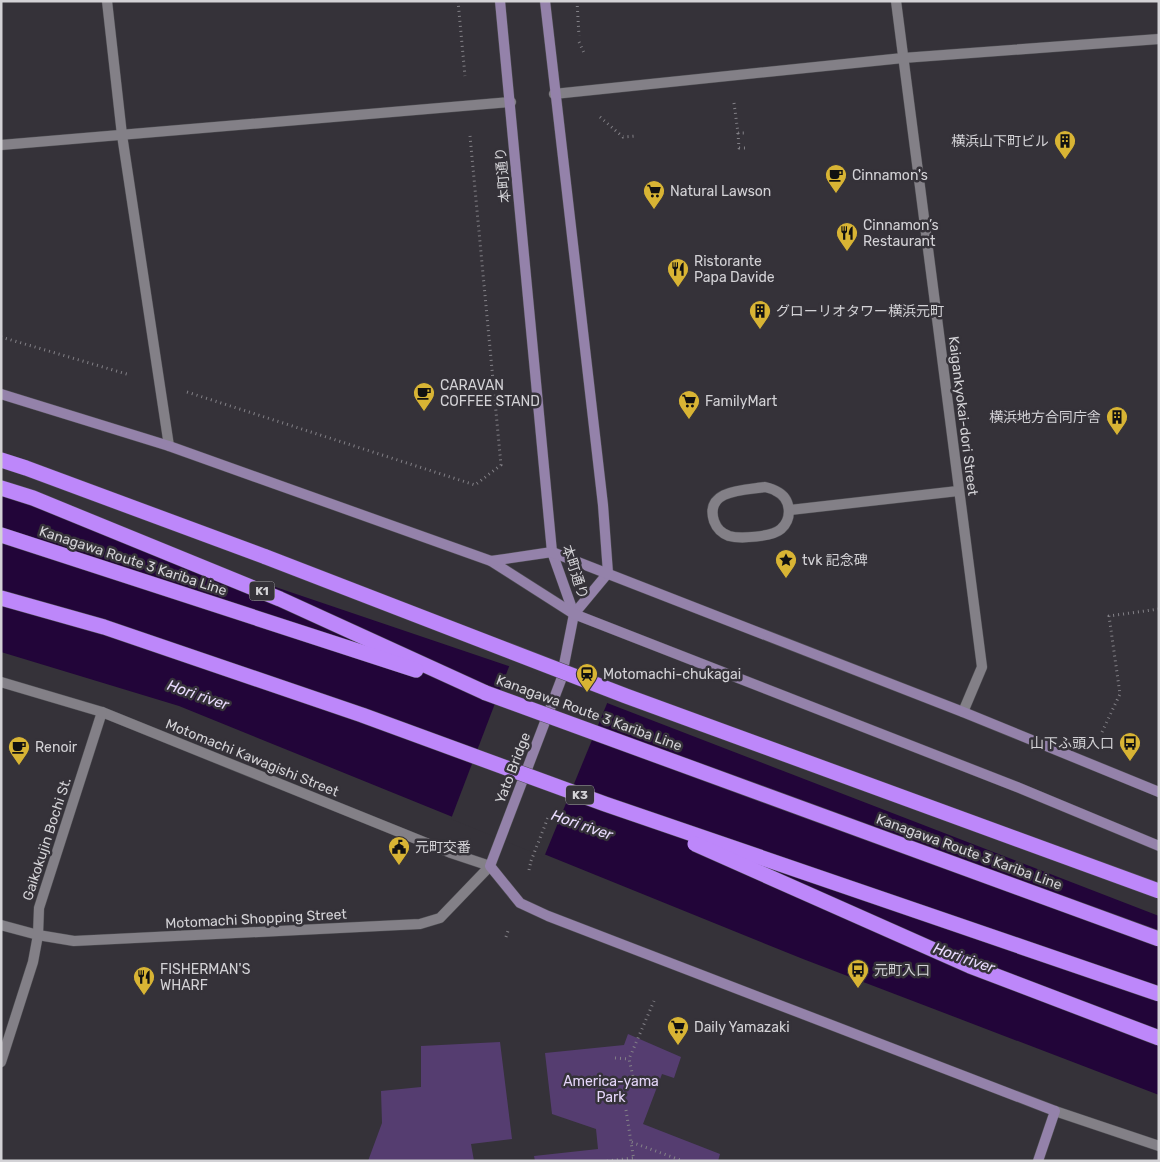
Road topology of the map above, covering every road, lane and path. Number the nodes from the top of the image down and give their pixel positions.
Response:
1 (107, 1) edge
2 (458, 1) edge
3 (500, 1) edge
4 (545, 1) edge
5 (577, 1) edge
6 (896, 1) edge
7 (1159, 39) edge
8 (585, 55) dead end
9 (904, 58) junction
10 (465, 76) dead end
11 (554, 94) junction
12 (733, 98) dead end
13 (511, 102) junction
14 (599, 117) dead end
15 (738, 133) junction
16 (746, 133) dead end
17 (122, 135) junction
18 (470, 136) dead end
19 (636, 136) dead end
20 (1, 145) edge
21 (748, 148) dead end
22 (1, 337) edge
23 (137, 377) dead end
24 (186, 392) dead end
25 (1, 394) edge
26 (169, 446) junction
27 (1, 460) edge
28 (1, 488) edge
29 (958, 491) junction
30 (790, 510) junction
31 (1, 535) edge
32 (552, 552) junction
33 (491, 561) junction
34 (608, 573) junction
35 (1, 598) edge
36 (1159, 609) edge
37 (574, 614) junction
38 (1, 682) edge
39 (486, 693) junction
40 (102, 712) junction
41 (963, 712) junction
42 (1102, 732) dead end
43 (1159, 792) edge
44 (606, 804) junction
45 (1159, 846) edge
46 (490, 866) junction
47 (1159, 891) edge
48 (1, 925) edge
49 (38, 935) junction
50 (1159, 939) edge
51 (1159, 994) edge
52 (654, 1001) dead end
53 (1159, 1038) edge
54 (615, 1058) dead end
55 (629, 1059) junction
56 (1, 1062) edge
57 (634, 1081) dead end
58 (626, 1110) dead end
59 (1055, 1111) junction
60 (631, 1142) junction
61 (1159, 1146) edge
62 (634, 1159) edge
63 (607, 1161) edge
64 (683, 1161) edge
65 (1038, 1161) edge

1 - 17 street
2 - 10 path
3 - 13 street, 本町通り
4 - 11 street
5 - 8 path
6 - 9 street, Kaigankyokai-dori Street
7 - 9 street
9 - 11 street
9 - 29 street, Kaigankyokai-dori Street
11 - 34 street
12 - 15 path
13 - 17 street
13 - 32 street, 本町通り
14 - 19 path
15 - 16 path
15 - 21 path
17 - 20 street
17 - 26 street
18 - 24 path
22 - 23 path
25 - 26 street
26 - 33 street
27 - 47 highway, bridge
28 - 39 highway, K1
29 - 30 street
29 - 41 street, Kaigankyokai-dori Street
30 - 30 street
31 - 39 highway, Kanagawa Route 3 Kariba Line
32 - 33 street
32 - 34 street
32 - 37 street, 本町通り
33 - 37 street
34 - 37 street, 本町通り
34 - 41 street
35 - 44 highway, K3, bridge
36 - 42 path
37 - 45 street
37 - 46 street, Yato Bridge, bridge
38 - 40 street, Motomachi Kawagishi Street
39 - 50 highway, Kanagawa Route 3 Kariba Line, bridge
40 - 46 street, Motomachi Kawagishi Street
40 - 49 street, Gaikokujin Bochi St.
41 - 43 street
44 - 51 highway, K3, bridge
44 - 53 highway, bridge
46 - 49 street, Motomachi Shopping Street
46 - 59 street
48 - 49 street, Motomachi Shopping Street
49 - 56 street, Gaikokujin Bochi St.
52 - 55 path
54 - 55 path
55 - 57 path
58 - 60 path
59 - 61 street
59 - 65 street
60 - 62 path
60 - 64 path
62 - 63 path

